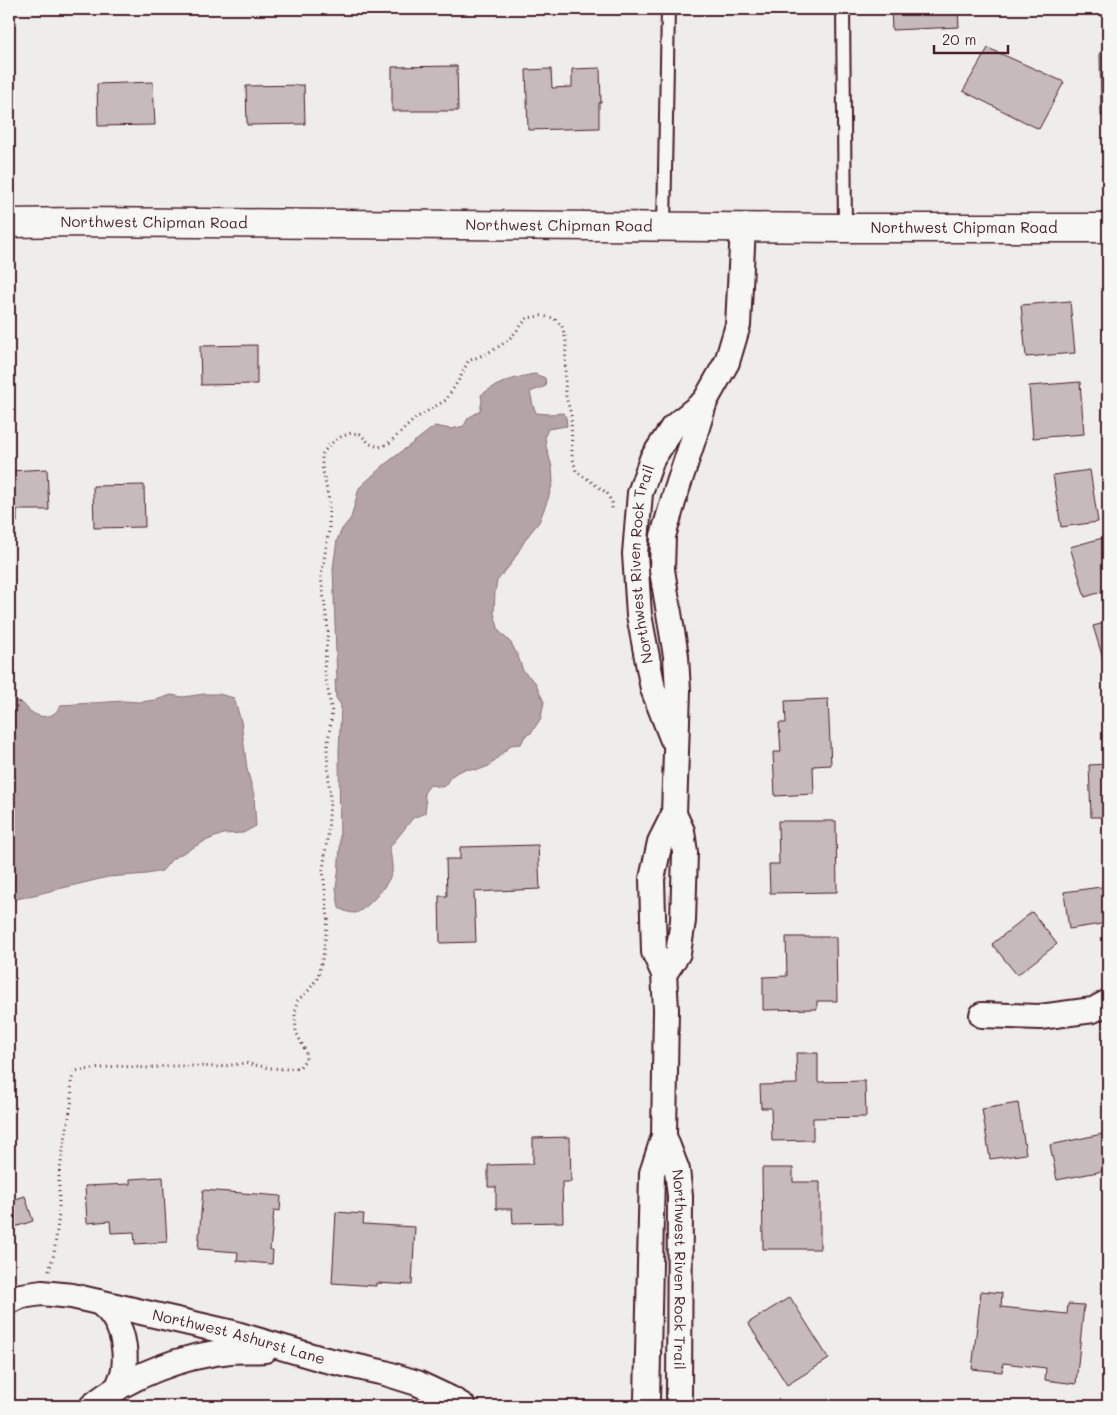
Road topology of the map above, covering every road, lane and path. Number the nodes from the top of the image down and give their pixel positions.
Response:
1 (668, 9) edge
2 (843, 9) edge
3 (9, 223) edge
4 (664, 226) junction
5 (743, 228) junction
6 (845, 228) junction
7 (1108, 228) edge
8 (705, 401) junction
9 (612, 511) dead end
10 (20, 700) dead end
11 (10, 721) dead end
12 (675, 746) junction
13 (674, 814) junction
14 (664, 974) junction
15 (1108, 1002) edge
16 (982, 1015) dead end
17 (664, 1136) junction
18 (42, 1293) junction
19 (9, 1301) edge
20 (99, 1302) junction
21 (290, 1350) junction
22 (117, 1389) junction
23 (92, 1406) edge
24 (463, 1406) edge
25 (645, 1406) edge
26 (682, 1406) edge

1 - 4 lane
2 - 6 lane
3 - 4 main road, Northwest Chipman Road
4 - 5 main road, Northwest Chipman Road
5 - 6 main road, Northwest Chipman Road
5 - 8 street, Northwest Riven Rock Trail
6 - 7 main road, Northwest Chipman Road
8 - 12 street, Northwest Riven Rock Trail
8 - 12 street, Northwest Riven Rock Trail
9 - 18 path
10 - 11 path
12 - 13 street, Northwest Riven Rock Trail
13 - 14 street, Northwest Riven Rock Trail
13 - 14 street, Northwest Riven Rock Trail
14 - 17 street, Northwest Riven Rock Trail
15 - 16 street
17 - 25 street, Northwest Riven Rock Trail
17 - 26 street, Northwest Riven Rock Trail
18 - 19 street, Northwest Ashurst Lane
18 - 20 street, Northwest Ashurst Lane
20 - 21 street, Northwest Ashurst Lane
20 - 22 street
21 - 22 street
21 - 24 street, Northwest Ashurst Lane
22 - 23 street

